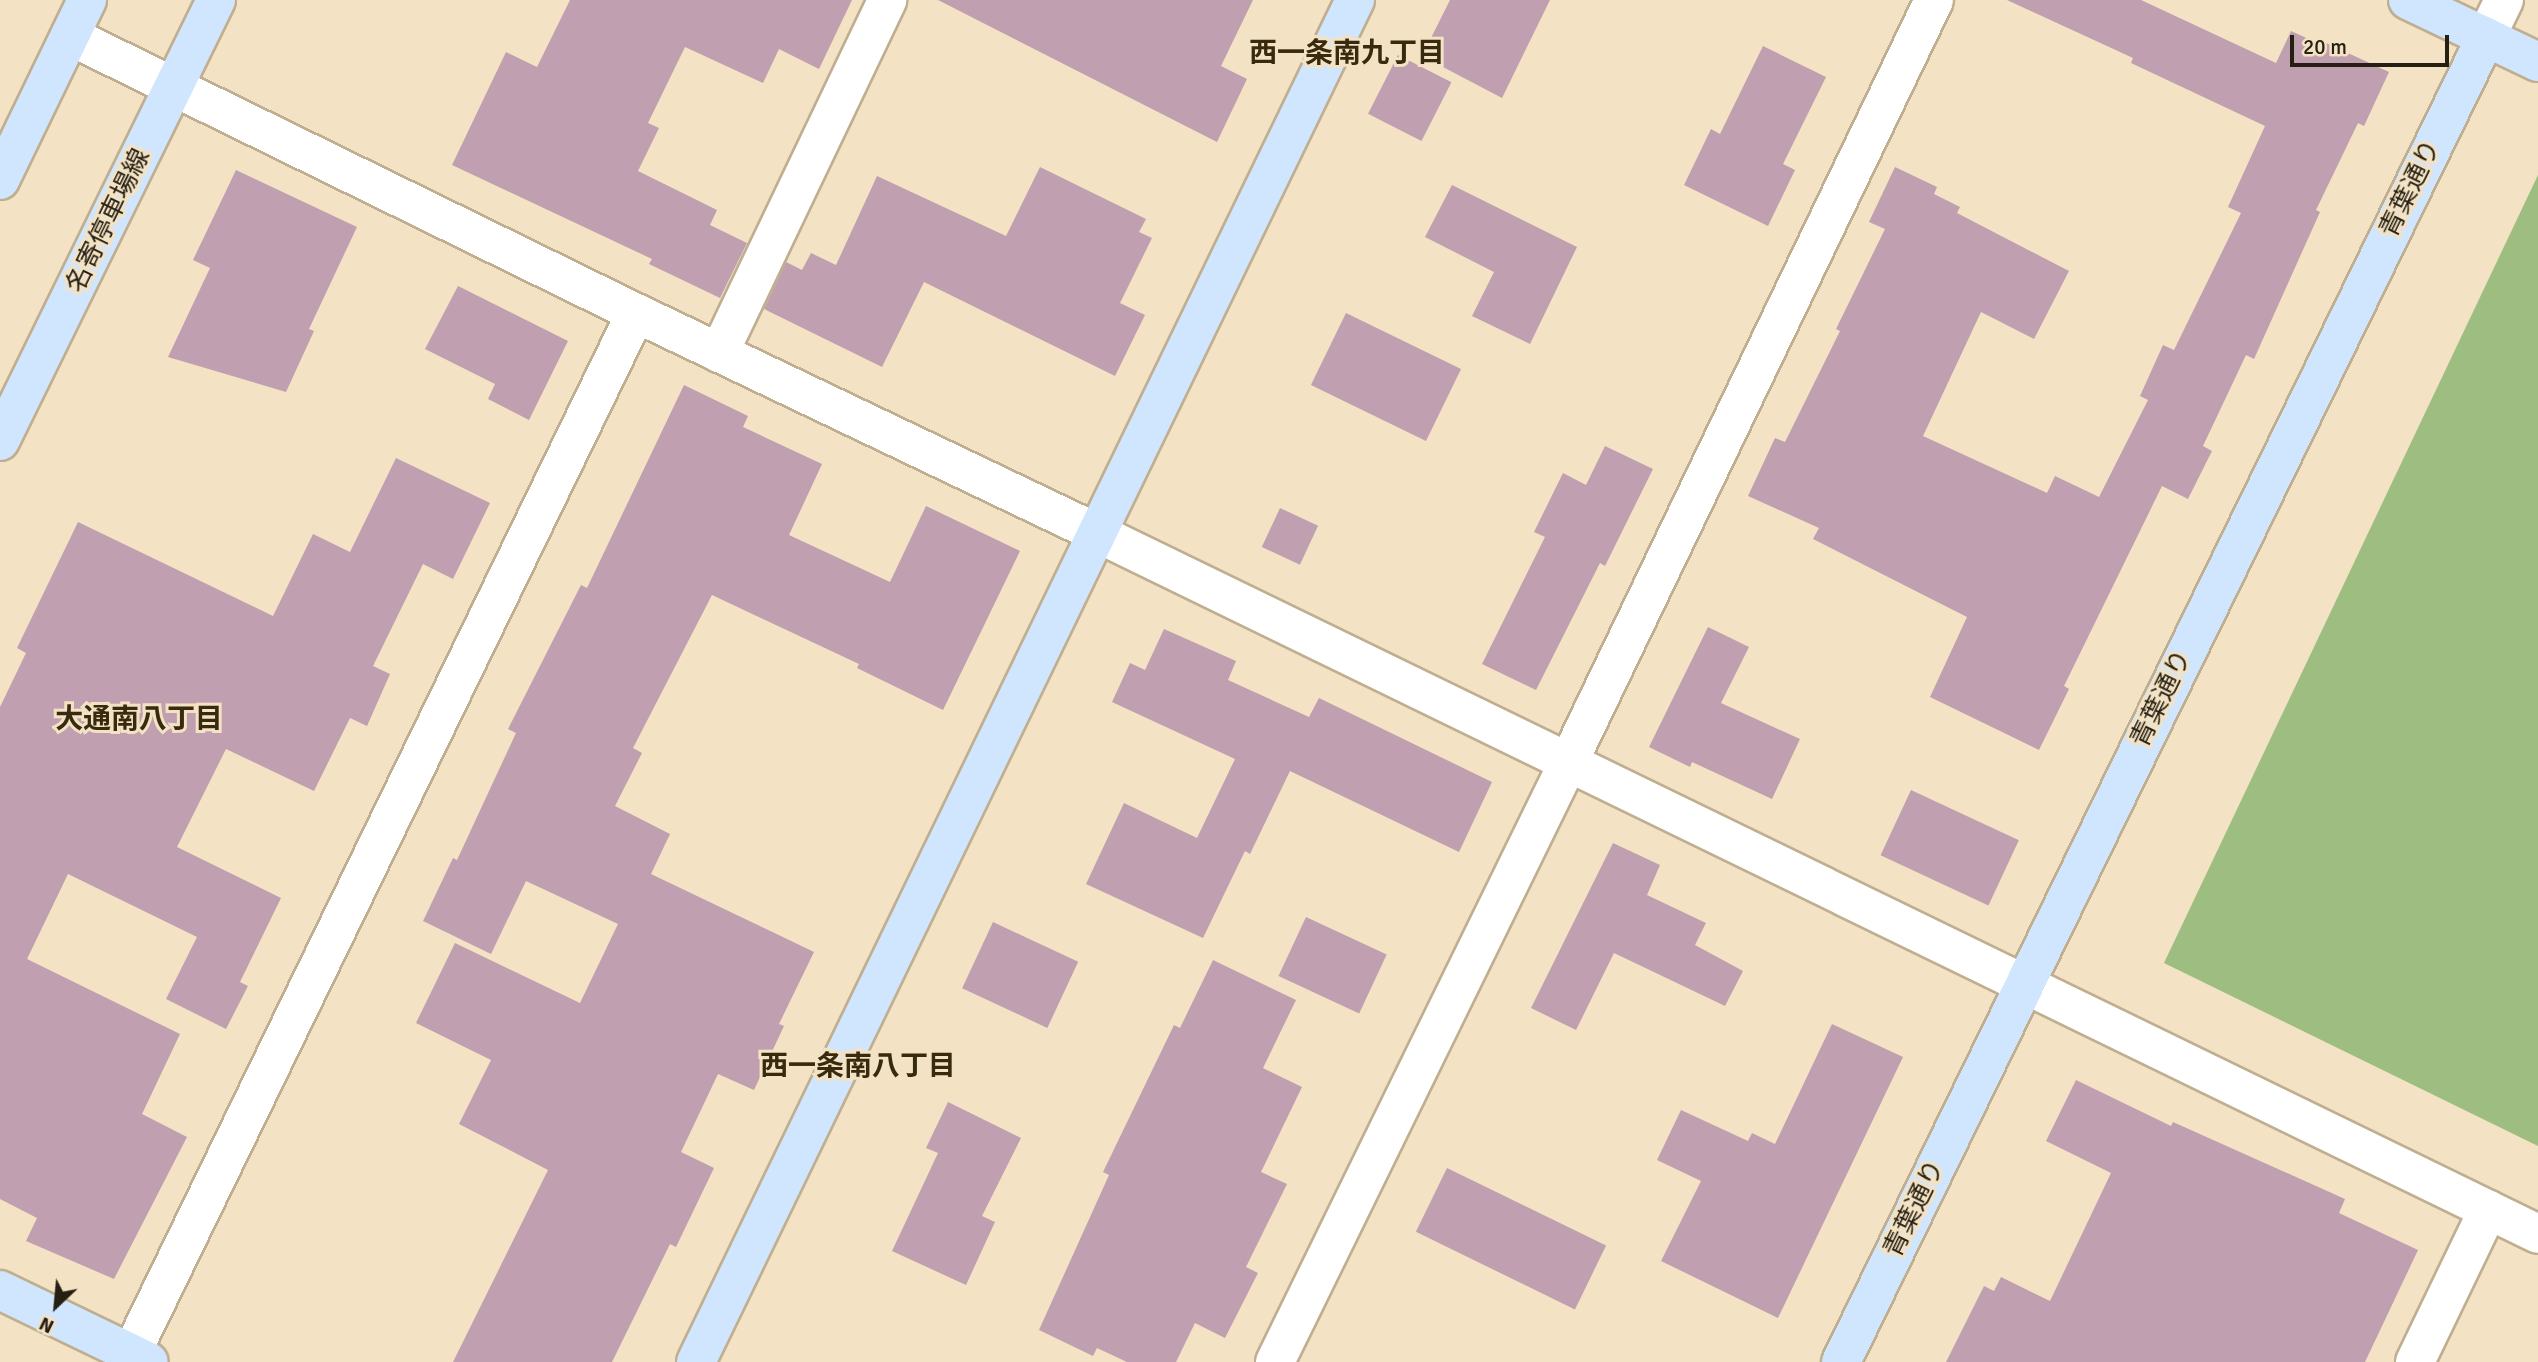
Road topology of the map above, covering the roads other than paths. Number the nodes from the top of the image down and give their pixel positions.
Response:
1 (87, 0) edge
2 (216, 0) edge
3 (887, 0) edge
4 (1355, 0) edge
5 (1934, 0) edge
6 (2408, 0) edge
7 (2504, 0) edge
8 (70, 36) junction
9 (2486, 37) junction
10 (2538, 62) edge
11 (176, 87) junction
12 (0, 180) edge
13 (636, 313) junction
14 (719, 353) junction
15 (0, 441) edge
16 (1097, 533) junction
17 (1568, 763) junction
18 (2024, 982) junction
19 (2488, 1210) junction
20 (2538, 1234) edge
21 (0, 1290) edge
22 (136, 1359) edge
23 (696, 1362) edge
24 (1275, 1362) edge
25 (1841, 1362) edge
26 (2415, 1362) edge

1 - 8 street
2 - 11 street, 名寄停車場線
3 - 14 street
4 - 16 street
5 - 17 street
6 - 9 street
7 - 9 street
8 - 11 street
8 - 12 street
9 - 10 street
9 - 18 street, 青葉通り
11 - 13 street
11 - 15 street, 名寄停車場線
13 - 14 street
13 - 22 street
14 - 16 street
16 - 17 street
16 - 23 street
17 - 18 street
17 - 24 street
18 - 19 street
18 - 25 street, 青葉通り
19 - 20 street
19 - 26 street
21 - 22 street

